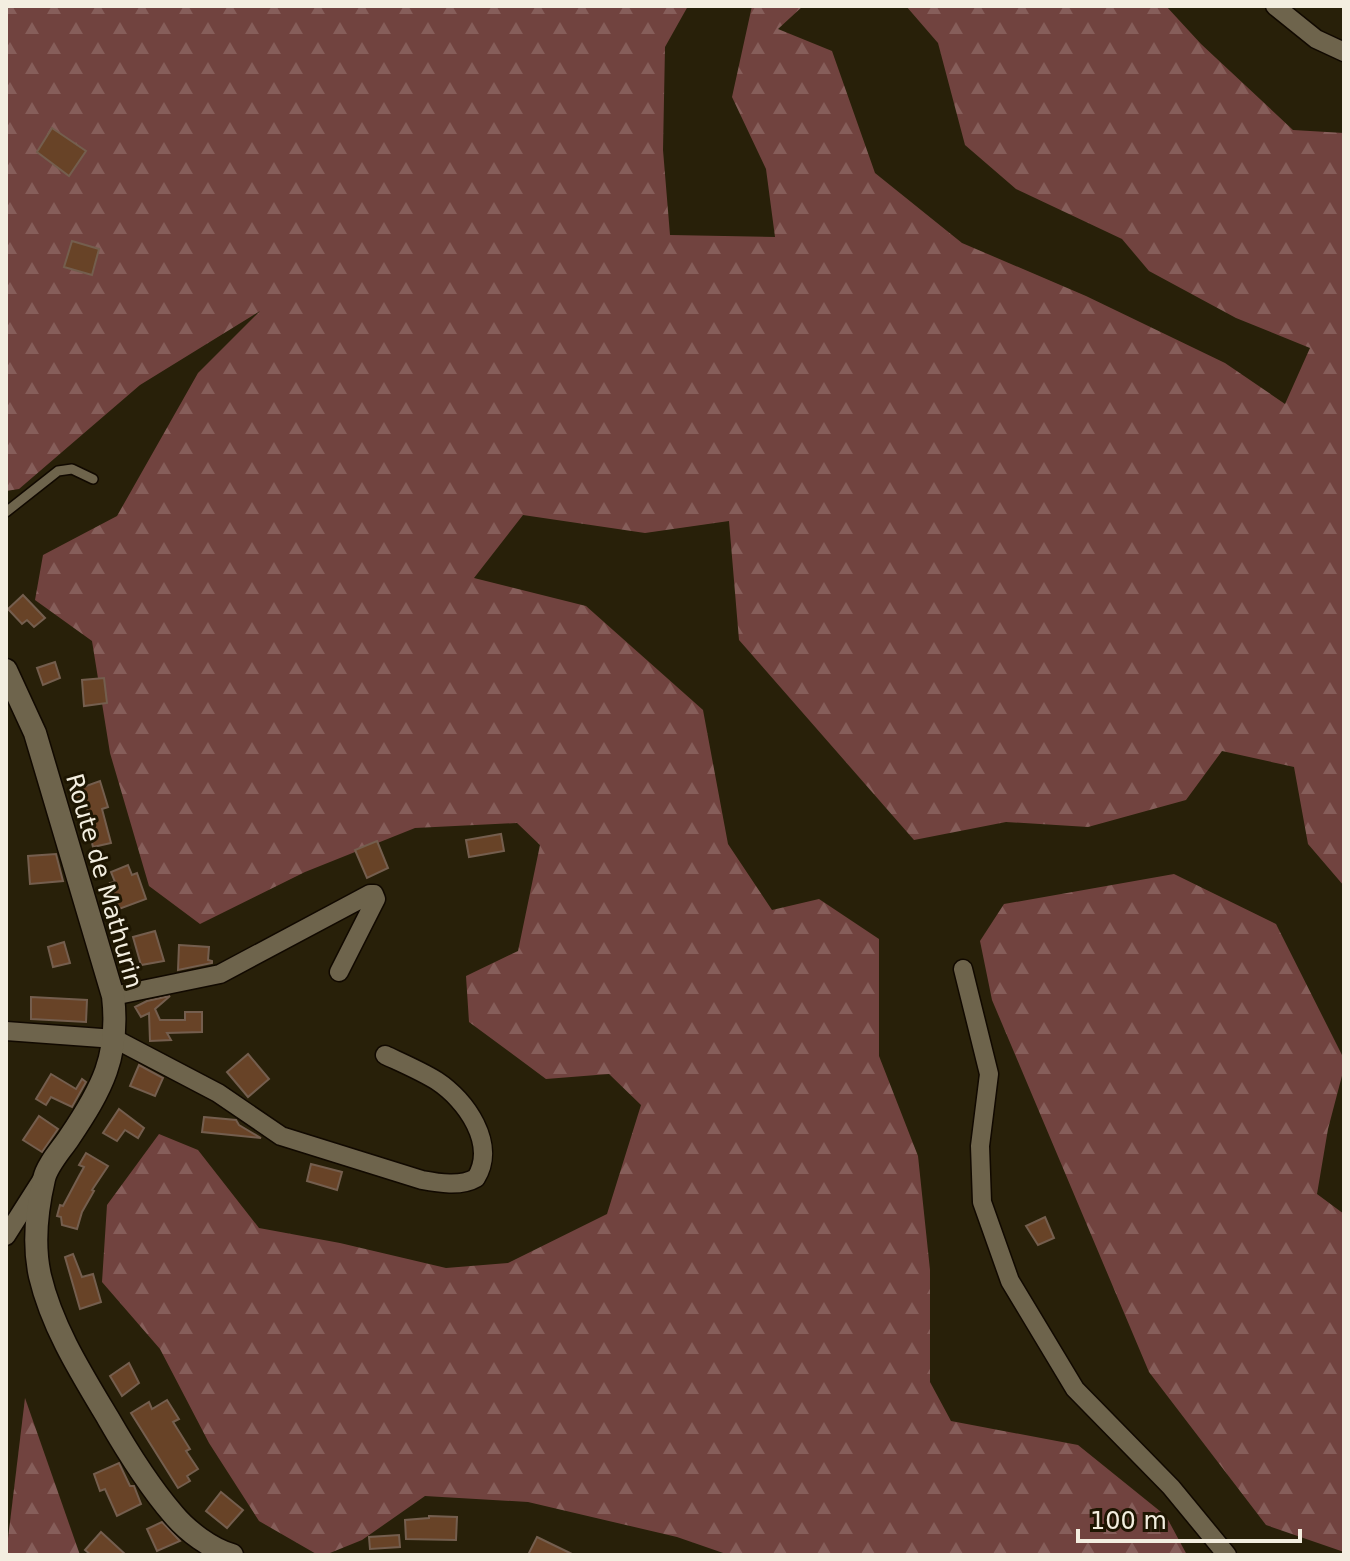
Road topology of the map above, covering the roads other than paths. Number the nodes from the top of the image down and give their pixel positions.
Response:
1 (1275, 6) edge
2 (1344, 52) edge
3 (93, 479) dead end
4 (6, 512) edge
5 (6, 670) edge
6 (963, 969) dead end
7 (339, 972) dead end
8 (113, 996) junction
9 (6, 1031) edge
10 (115, 1039) junction
11 (385, 1055) dead end
12 (44, 1175) junction
13 (6, 1236) edge
14 (232, 1555) edge
15 (1227, 1555) edge

1 - 2 street
3 - 4 lane
5 - 8 street, Route de Mathurin
6 - 15 street
7 - 8 street
8 - 10 street, Route de Mathurin
9 - 10 street
10 - 11 street
10 - 12 street, Route de Mathurin
12 - 13 street
12 - 14 street, Route de Mathurin

